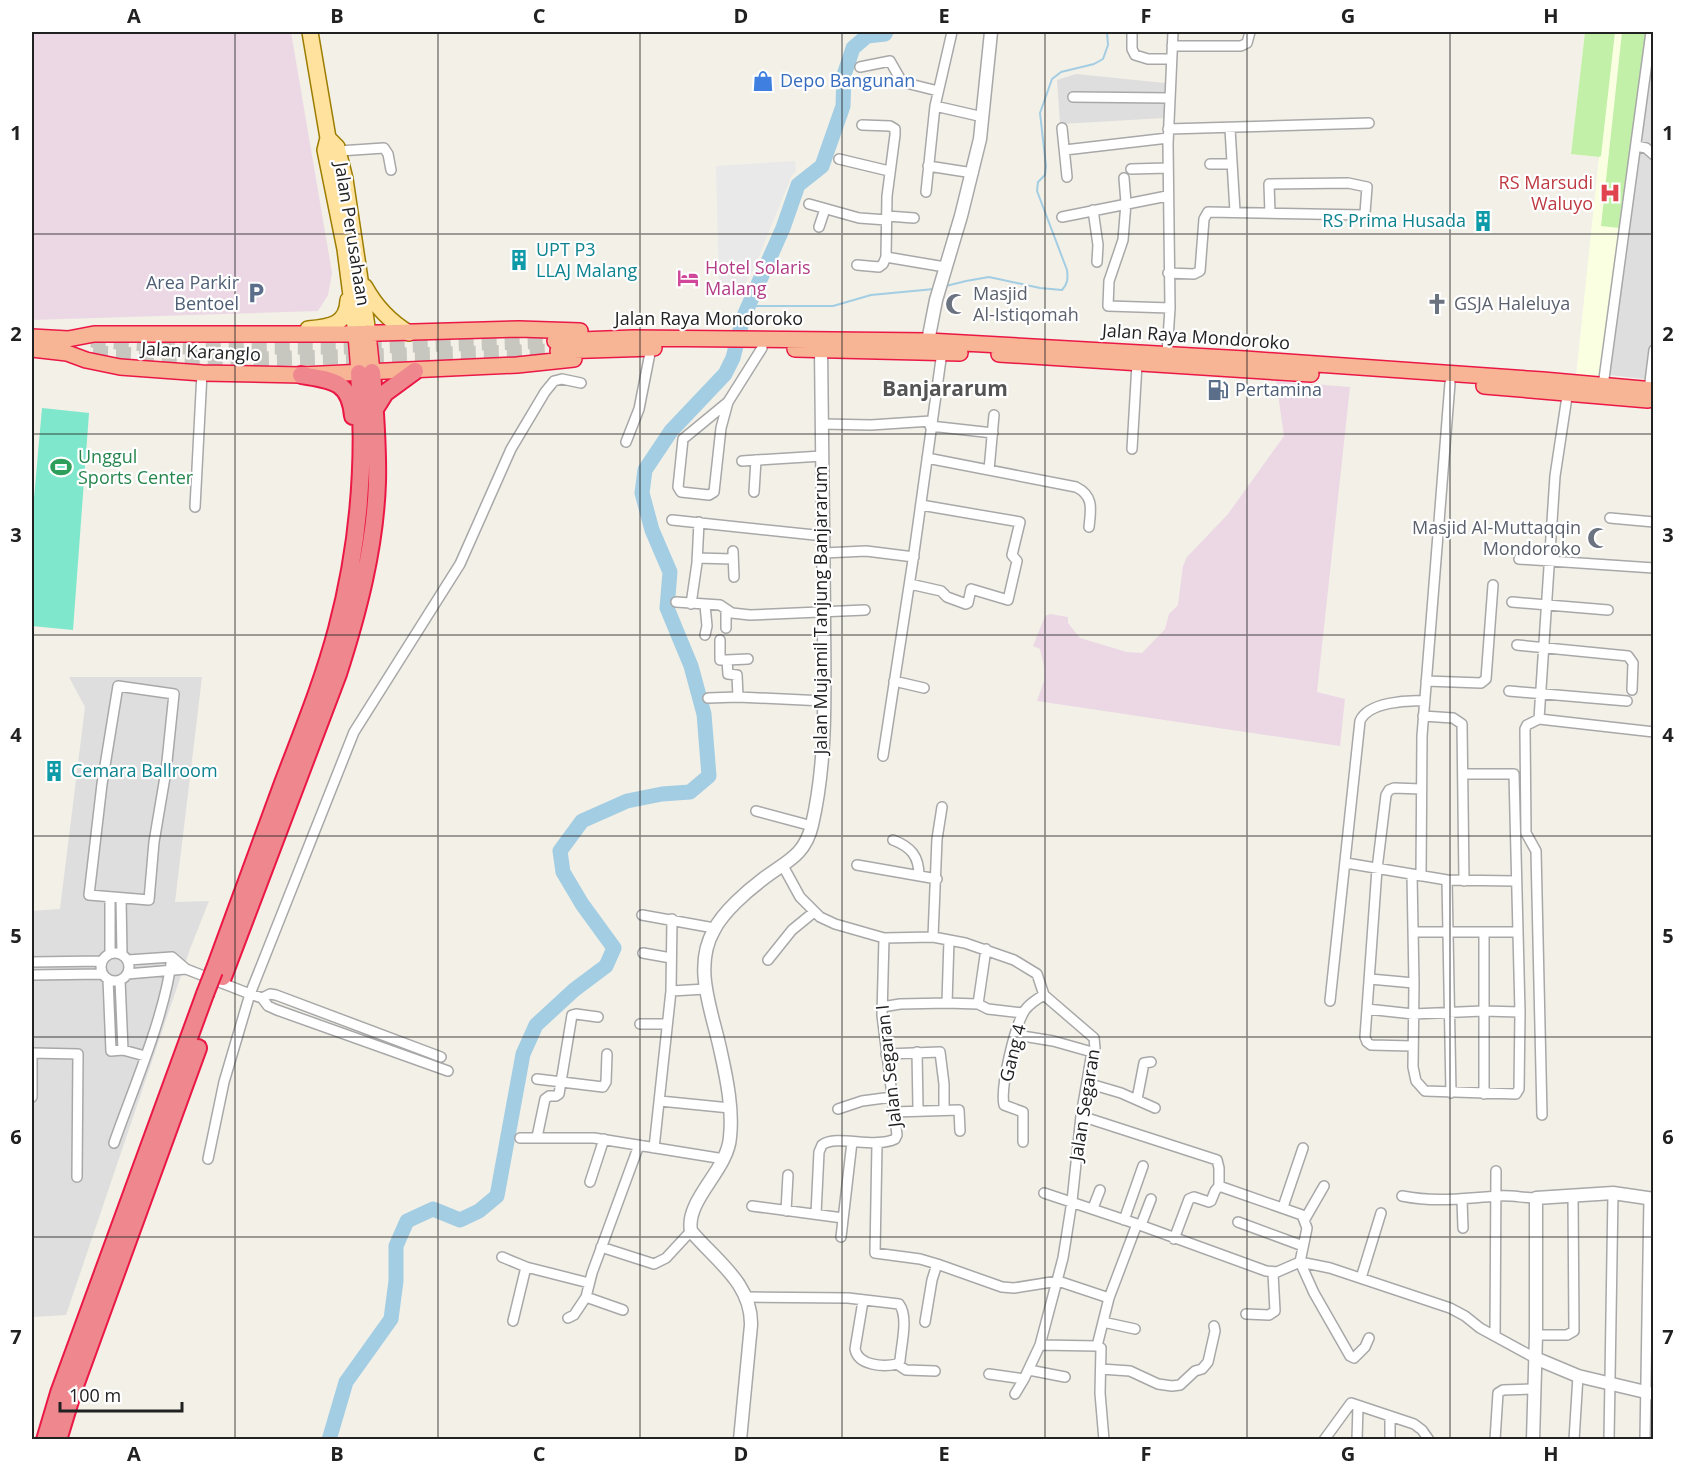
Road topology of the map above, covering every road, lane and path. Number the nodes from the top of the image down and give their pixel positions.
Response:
1 (310, 32) edge
2 (952, 32) edge
3 (991, 32) edge
4 (1132, 32) edge
5 (1173, 32) edge
6 (1250, 32) edge
7 (1652, 32) edge
8 (1172, 46) junction
9 (1171, 59) junction
10 (860, 67) dead end
11 (938, 91) junction
12 (1073, 97) dead end
13 (1169, 98) junction
14 (935, 106) junction
15 (983, 117) junction
16 (1369, 123) dead end
17 (862, 125) dead end
18 (1062, 128) dead end
19 (1230, 129) junction
20 (1168, 134) junction
21 (328, 138) junction
22 (1636, 146) junction
23 (1651, 149) edge
24 (1065, 150) junction
25 (339, 151) junction
26 (839, 159) dead end
27 (1210, 164) dead end
28 (1232, 164) junction
29 (928, 166) junction
30 (1168, 168) junction
31 (1131, 169) dead end
32 (391, 170) dead end
33 (889, 171) junction
34 (973, 173) junction
35 (1067, 177) dead end
36 (1124, 178) dead end
37 (926, 192) dead end
38 (1167, 196) junction
39 (1126, 203) junction
40 (809, 204) dead end
41 (825, 210) junction
42 (1093, 210) junction
43 (1235, 211) junction
44 (1270, 213) junction
45 (1062, 217) dead end
46 (887, 218) junction
47 (914, 218) dead end
48 (819, 227) dead end
49 (886, 257) junction
50 (1096, 262) dead end
51 (858, 265) dead end
52 (945, 267) junction
53 (1168, 273) junction
54 (355, 280) junction
55 (1170, 308) junction
56 (243, 333) junction
57 (362, 333) junction
58 (409, 333) junction
59 (32, 337) edge
60 (928, 341) junction
61 (719, 343) junction
62 (610, 344) junction
63 (754, 344) junction
64 (67, 346) junction
65 (557, 346) tunnel mouth
66 (92, 347) tunnel mouth
67 (651, 348) junction
68 (32, 349) edge
69 (821, 349) junction
70 (942, 352) junction
71 (1167, 354) junction
72 (1653, 354) edge
73 (1192, 361) junction
74 (1137, 364) junction
75 (1244, 364) junction
76 (415, 370) junction
77 (202, 373) junction
78 (365, 373) junction
79 (301, 375) junction
80 (1450, 382) junction
81 (581, 383) dead end
82 (1603, 386) junction
83 (1568, 388) junction
84 (1652, 393) edge
85 (728, 402) junction
86 (375, 409) junction
87 (994, 415) dead end
88 (931, 423) junction
89 (822, 424) junction
90 (702, 425) junction
91 (721, 428) junction
92 (993, 433) junction
93 (626, 442) dead end
94 (1132, 449) dead end
95 (822, 456) junction
96 (927, 458) junction
97 (756, 460) junction
98 (742, 461) dead end
99 (989, 470) junction
100 (754, 492) dead end
101 (921, 505) junction
102 (195, 507) dead end
103 (1610, 518) dead end
104 (672, 520) dead end
105 (699, 522) junction
106 (1653, 522) edge
107 (1089, 527) dead end
108 (824, 536) junction
109 (824, 553) junction
110 (914, 556) junction
111 (697, 558) junction
112 (1519, 559) dead end
113 (1549, 561) junction
114 (1653, 568) edge
115 (735, 577) dead end
116 (910, 584) junction
117 (1493, 585) dead end
118 (676, 602) dead end
119 (1512, 602) dead end
120 (691, 604) junction
121 (705, 605) junction
122 (1546, 605) junction
123 (726, 609) junction
124 (865, 610) dead end
125 (1608, 610) dead end
126 (824, 611) junction
127 (726, 628) dead end
128 (705, 635) dead end
129 (720, 640) dead end
130 (1517, 645) dead end
131 (1543, 647) junction
132 (748, 659) dead end
133 (727, 660) junction
134 (326, 666) junction
135 (894, 681) junction
136 (1426, 681) junction
137 (924, 688) dead end
138 (1632, 690) dead end
139 (1509, 691) dead end
140 (1540, 693) junction
141 (708, 698) dead end
142 (738, 698) junction
143 (825, 701) junction
144 (1425, 701) junction
145 (1627, 701) dead end
146 (1423, 716) junction
147 (1539, 719) junction
148 (1653, 732) edge
149 (883, 756) dead end
150 (1463, 774) junction
151 (1514, 774) junction
152 (1525, 774) junction
153 (1421, 789) junction
154 (942, 807) dead end
155 (756, 811) dead end
156 (812, 826) junction
157 (893, 840) dead end
158 (1346, 863) junction
159 (857, 865) dead end
160 (783, 866) junction
161 (1377, 868) junction
162 (1417, 875) junction
163 (919, 876) junction
164 (937, 879) junction
165 (1447, 880) junction
166 (1464, 881) junction
167 (1515, 881) junction
168 (111, 897) junction
169 (121, 898) junction
170 (814, 912) junction
171 (642, 915) dead end
172 (672, 919) junction
173 (714, 928) junction
174 (1413, 932) junction
175 (1450, 932) junction
176 (1484, 932) junction
177 (1517, 932) junction
178 (933, 937) junction
179 (884, 938) junction
180 (949, 940) junction
181 (986, 949) junction
182 (110, 953) junction
183 (643, 953) dead end
184 (125, 957) junction
185 (172, 957) junction
186 (671, 958) junction
187 (768, 960) dead end
188 (102, 961) junction
189 (32, 962) edge
190 (186, 969) junction
191 (171, 972) junction
192 (219, 974) junction
193 (32, 975) edge
194 (106, 976) junction
195 (123, 977) junction
196 (1370, 980) junction
197 (1414, 983) junction
198 (706, 989) junction
199 (671, 991) junction
200 (250, 994) junction
201 (1044, 995) junction
202 (210, 997) junction
203 (262, 998) junction
204 (1330, 1001) dead end
205 (947, 1003) junction
206 (978, 1004) junction
207 (882, 1007) junction
208 (1367, 1010) junction
209 (1483, 1011) junction
210 (1520, 1012) junction
211 (1023, 1013) junction
212 (1449, 1013) junction
213 (1413, 1014) junction
214 (598, 1017) dead end
215 (640, 1024) dead end
216 (666, 1024) junction
217 (358, 1027) junction
218 (1016, 1035) junction
219 (354, 1038) junction
220 (1412, 1046) junction
221 (123, 1050) junction
222 (917, 1052) junction
223 (1092, 1052) junction
224 (607, 1054) dead end
225 (886, 1054) junction
226 (144, 1056) junction
227 (441, 1057) dead end
228 (1151, 1062) dead end
229 (448, 1071) dead end
230 (537, 1079) dead end
231 (1087, 1083) junction
232 (561, 1084) junction
233 (1451, 1093) junction
234 (1484, 1094) junction
235 (32, 1097) edge
236 (892, 1097) junction
237 (1137, 1100) junction
238 (660, 1101) junction
239 (730, 1108) junction
240 (918, 1108) dead end
241 (1155, 1108) dead end
242 (838, 1109) dead end
243 (944, 1110) junction
244 (894, 1112) junction
245 (1542, 1115) dead end
246 (1081, 1116) junction
247 (960, 1131) dead end
248 (537, 1137) junction
249 (520, 1138) dead end
250 (604, 1139) junction
251 (852, 1142) junction
252 (1023, 1142) dead end
253 (114, 1143) dead end
254 (877, 1143) junction
255 (639, 1145) junction
256 (654, 1148) junction
257 (1303, 1148) dead end
258 (208, 1159) dead end
259 (724, 1159) junction
260 (1143, 1166) dead end
261 (1496, 1171) dead end
262 (788, 1175) dead end
263 (77, 1177) dead end
264 (590, 1182) dead end
265 (1219, 1186) junction
266 (1324, 1186) dead end
267 (1100, 1190) dead end
268 (1044, 1193) dead end
269 (1612, 1193) junction
270 (1573, 1195) junction
271 (1402, 1196) dead end
272 (1497, 1196) junction
273 (1536, 1198) junction
274 (1651, 1198) edge
275 (1151, 1199) dead end
276 (1462, 1200) junction
277 (1072, 1202) junction
278 (752, 1206) dead end
279 (1283, 1207) junction
280 (1093, 1208) junction
281 (786, 1211) junction
282 (1381, 1213) dead end
283 (816, 1214) junction
284 (843, 1218) junction
285 (1124, 1220) junction
286 (1305, 1220) junction
287 (1238, 1222) dead end
288 (1139, 1224) junction
289 (1463, 1228) dead end
290 (695, 1236) junction
291 (841, 1237) dead end
292 (1174, 1239) junction
293 (1303, 1246) junction
294 (601, 1247) junction
295 (502, 1257) dead end
296 (1300, 1262) junction
297 (937, 1264) junction
298 (526, 1268) junction
299 (1273, 1273) junction
300 (1361, 1278) junction
301 (1058, 1281) junction
302 (589, 1283) junction
303 (586, 1297) junction
304 (747, 1297) junction
305 (1109, 1298) junction
306 (855, 1300) junction
307 (622, 1310) dead end
308 (1245, 1314) dead end
309 (568, 1318) dead end
310 (513, 1321) dead end
311 (925, 1322) dead end
312 (1103, 1322) junction
313 (1214, 1326) dead end
314 (1135, 1329) dead end
315 (1536, 1335) junction
316 (1495, 1336) junction
317 (1369, 1338) dead end
318 (1040, 1345) junction
319 (1097, 1346) junction
320 (1535, 1359) junction
321 (897, 1364) junction
322 (1101, 1369) junction
323 (935, 1371) dead end
324 (989, 1374) dead end
325 (1026, 1374) junction
326 (1578, 1376) junction
327 (1065, 1377) dead end
328 (1609, 1384) junction
329 (1533, 1389) junction
330 (1649, 1393) edge
331 (1015, 1394) dead end
332 (1358, 1406) junction
333 (1390, 1416) junction
334 (1428, 1439) edge
335 (45, 1440) edge
336 (58, 1440) edge
337 (740, 1440) edge
338 (1104, 1440) edge
339 (1324, 1440) edge
340 (1357, 1440) edge
341 (1390, 1440) edge
342 (1495, 1440) edge
343 (1533, 1440) edge
344 (1574, 1440) edge
345 (1609, 1440) edge
346 (1645, 1440) edge

1 - 21 main road, Jalan Perusahaan
2 - 11 street
3 - 15 street
4 - 9 street
5 - 8 street
6 - 8 street
7 - 22 street
8 - 9 street
9 - 13 street
10 - 11 street
11 - 14 street
12 - 13 street
13 - 20 street
14 - 15 street
14 - 29 street
15 - 34 street
16 - 19 street
17 - 33 street
18 - 24 street
19 - 20 street
19 - 28 street
20 - 24 street
20 - 30 street
21 - 25 main road, Jalan Perusahaan
21 - 54 main road, Jalan Perusahaan
22 - 23 street
22 - 82 street
24 - 35 street
25 - 32 street
25 - 54 main road, Jalan Perusahaan
26 - 33 street
27 - 28 street
28 - 43 street
29 - 34 street
29 - 37 street
30 - 31 street
30 - 38 street
33 - 46 street
34 - 52 street
36 - 39 street
38 - 39 street
38 - 53 street
39 - 42 street
39 - 55 street
40 - 41 street
41 - 46 street
41 - 48 street
42 - 45 street
42 - 50 street
43 - 44 street
43 - 53 street
44 - 44 street
46 - 47 street
46 - 49 street
49 - 51 street
49 - 52 street
52 - 60 street
53 - 55 street
54 - 56 main road
54 - 57 main road, Jalan Perusahaan
54 - 58 main road
55 - 71 street
56 - 57 highway, Jalan Karanglo
56 - 64 highway, Jalan Karanglo
57 - 58 highway, Jalan Raya Mondoroko
57 - 78 highway
58 - 62 highway, Jalan Raya Mondoroko
59 - 64 highway, Jalan Karanglo
60 - 63 highway, Jalan Raya Mondoroko
60 - 71 highway, Jalan Raya Mondoroko
61 - 62 highway, Jalan Raya Mondoroko
61 - 63 highway, Jalan Raya Mondoroko
61 - 67 highway, Jalan Raya Mondoroko
62 - 65 highway, Jalan Raya Mondoroko
62 - 67 highway, Jalan Raya Mondoroko
62 - 76 highway, Jalan Raya Mondoroko
63 - 69 highway, Jalan Raya Mondoroko
63 - 85 street
64 - 66 highway
64 - 68 highway, Jalan Karanglo
64 - 77 highway, Jalan Karanglo
67 - 93 street
69 - 70 highway, Jalan Raya Mondoroko
69 - 89 street, Jalan Mujamil Tanjung Banjararum
70 - 74 highway, Jalan Raya Mondoroko
70 - 88 street
71 - 73 highway, Jalan Raya Mondoroko
72 - 84 street
73 - 74 highway, Jalan Raya Mondoroko
73 - 75 highway, Jalan Raya Mondoroko
74 - 94 street
75 - 80 highway, Jalan Raya Mondoroko
75 - 83 highway, Jalan Raya Mondoroko
76 - 78 highway, Jalan Raya Mondoroko
76 - 86 highway
77 - 79 highway, Jalan Karanglo
77 - 102 street
78 - 79 highway, Jalan Karanglo
78 - 86 highway
78 - 134 highway
79 - 134 highway
80 - 83 highway, Jalan Raya Mondoroko
80 - 136 street
81 - 200 street
82 - 83 highway, Jalan Raya Mondoroko
82 - 84 highway, Jalan Raya Mondoroko
83 - 84 highway, Jalan Raya Mondoroko
83 - 113 street
85 - 90 street
85 - 91 street
86 - 192 highway
87 - 92 street
88 - 89 street
88 - 92 street
88 - 96 street
89 - 95 street, Jalan Mujamil Tanjung Banjararum
90 - 91 street
90 - 91 street
92 - 99 street
95 - 97 street
95 - 108 street, Jalan Mujamil Tanjung Banjararum
96 - 99 street
96 - 101 street
97 - 98 street
97 - 100 street
99 - 107 street
101 - 110 street
101 - 116 street
103 - 106 street
104 - 105 street
105 - 108 street
105 - 111 street
108 - 109 street, Jalan Mujamil Tanjung Banjararum
109 - 110 street
109 - 126 street, Jalan Mujamil Tanjung Banjararum
110 - 116 street
111 - 115 street
111 - 120 street
112 - 113 street
113 - 114 street
113 - 122 street
116 - 135 street
117 - 136 street
118 - 120 street
119 - 122 street
120 - 121 street
121 - 123 street
121 - 128 street
122 - 125 street
122 - 131 street
123 - 126 street
123 - 127 street
124 - 126 street
126 - 143 street, Jalan Mujamil Tanjung Banjararum
129 - 133 street
130 - 131 street
131 - 138 street
131 - 140 street
132 - 133 street
133 - 142 street
134 - 192 highway
135 - 137 street
135 - 149 street
136 - 144 street
139 - 140 street
140 - 145 street
140 - 147 street
141 - 142 street
142 - 143 street
143 - 156 street, Jalan Mujamil Tanjung Banjararum
144 - 146 street
144 - 158 street
146 - 150 street
146 - 153 street
147 - 148 street
147 - 152 street
150 - 151 street
150 - 166 street
151 - 152 street
151 - 167 street
152 - 245 street
153 - 161 street
153 - 162 street
154 - 164 street
155 - 156 street
156 - 160 street, Jalan Mujamil Tanjung Banjararum
157 - 163 street
158 - 161 street
158 - 204 street
159 - 163 street
160 - 170 street, Jalan Segaran
160 - 173 street, Jalan Mujamil Tanjung Banjararum
161 - 162 street
161 - 196 street
162 - 165 street
162 - 174 street
163 - 164 street
164 - 178 street
165 - 166 street
165 - 175 street
166 - 167 street
167 - 177 street
168 - 169 street
168 - 169 street
168 - 182 street
169 - 184 street
170 - 179 street, Jalan Segaran
170 - 187 street
171 - 172 street
172 - 173 street
172 - 186 street
173 - 198 street, Jalan Mujamil Tanjung Banjararum
174 - 175 street
174 - 197 street
175 - 176 street
175 - 212 street
176 - 177 street
176 - 209 street
177 - 210 street
178 - 179 street, Jalan Segaran
178 - 180 street, Jalan Segaran
179 - 207 street, Jalan Segaran I
180 - 181 street, Jalan Segaran
180 - 205 street
181 - 201 street, Jalan Segaran
181 - 206 street
182 - 184 street
182 - 188 street
183 - 186 street
184 - 185 street
184 - 195 street
185 - 190 street
185 - 191 street
186 - 199 street
188 - 189 street
188 - 194 street
190 - 191 street
190 - 200 street
191 - 195 street
191 - 226 street
192 - 202 highway, bridge
193 - 194 street
194 - 195 street
194 - 221 street
195 - 221 street
196 - 197 street
196 - 208 street
197 - 213 street
198 - 199 street
198 - 239 street, Jalan Mujamil Tanjung Banjararum
199 - 216 street
200 - 203 street
200 - 258 street
201 - 211 street, Gang 4
201 - 223 street, Jalan Segaran
202 - 335 highway
202 - 336 highway
203 - 217 street
203 - 219 street
205 - 206 street
205 - 207 street
206 - 211 street
207 - 225 street, Jalan Segaran I
208 - 213 street
208 - 220 street
209 - 210 street
209 - 212 street
209 - 234 street
210 - 234 street
211 - 218 street, Gang 4
212 - 213 street
212 - 233 street
213 - 220 street
214 - 232 street
215 - 216 street
216 - 238 street
217 - 219 street
217 - 227 street
218 - 223 street
218 - 252 street, Gang 4
219 - 229 street
220 - 233 street
221 - 226 street
222 - 225 street
222 - 240 street
222 - 243 street
223 - 231 street, Jalan Segaran
224 - 232 street
225 - 236 street, Jalan Segaran I
226 - 253 street
228 - 237 street
230 - 232 street
231 - 237 street
231 - 246 street, Jalan Segaran
232 - 248 street
233 - 234 street
235 - 263 street
236 - 242 street
236 - 244 street, Jalan Segaran I
237 - 241 street
238 - 239 street
238 - 256 street
239 - 259 street, Jalan Mujamil Tanjung Banjararum
243 - 244 street
243 - 247 street
244 - 254 street, Jalan Segaran I
246 - 265 street
246 - 277 street, Jalan Segaran
248 - 249 street
248 - 250 street
250 - 255 street
250 - 264 street
251 - 254 street
251 - 283 street
251 - 284 street
254 - 297 street
255 - 256 street
255 - 294 street
256 - 259 street
257 - 279 street
259 - 290 street, Jalan Mujamil Tanjung Banjararum
260 - 285 street
261 - 272 street
262 - 281 street
265 - 279 street
265 - 292 street
266 - 286 street
267 - 280 street
268 - 277 street
269 - 270 street
269 - 274 street
269 - 328 street
270 - 273 street
270 - 315 street
271 - 276 street
272 - 273 street
272 - 276 street
272 - 316 street
273 - 315 street
274 - 330 street
275 - 288 street
276 - 289 street
277 - 280 street
277 - 301 street, Jalan Segaran
278 - 281 street
279 - 286 street
280 - 285 street
281 - 283 street
282 - 300 street
283 - 284 street
284 - 291 street
285 - 288 street
286 - 293 street
287 - 293 street
288 - 292 street
288 - 305 street
290 - 294 street
290 - 304 street
292 - 299 street
293 - 296 street
294 - 302 street
295 - 298 street
296 - 299 street
296 - 300 street
296 - 317 street
297 - 301 street
297 - 311 street
298 - 302 street
298 - 310 street
299 - 308 street
300 - 316 street
301 - 305 street
301 - 318 street, Jalan Segaran
302 - 303 street
303 - 307 street
303 - 309 street
304 - 306 street
304 - 337 street
305 - 312 street
306 - 321 street
306 - 321 street
312 - 314 street
312 - 319 street
313 - 322 street
315 - 320 street
316 - 320 street
318 - 319 street
318 - 325 street, Jalan Segaran
319 - 322 street
320 - 326 street
320 - 329 street
321 - 323 street
322 - 338 street
324 - 325 street
325 - 327 street
325 - 331 street, Jalan Segaran
326 - 328 street
326 - 344 street
328 - 330 street
328 - 345 street
329 - 342 street
329 - 343 street
330 - 346 street
332 - 333 street
332 - 339 street
332 - 340 street
333 - 334 street
333 - 341 street

